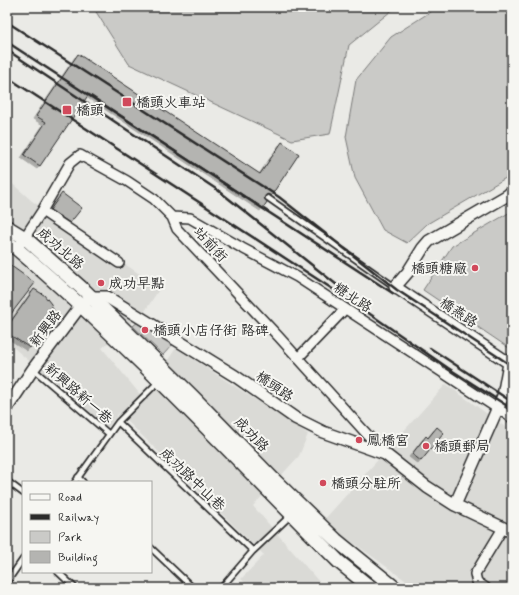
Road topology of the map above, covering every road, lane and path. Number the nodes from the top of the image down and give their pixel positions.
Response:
1 (512, 191) edge
2 (268, 198) dead end
3 (42, 211) junction
4 (172, 217) junction
5 (7, 227) edge
6 (16, 243) edge
7 (119, 263) dead end
8 (395, 287) junction
9 (92, 297) junction
10 (81, 305) junction
11 (345, 309) junction
12 (298, 358) junction
13 (34, 369) junction
14 (160, 380) junction
15 (7, 408) edge
16 (497, 408) junction
17 (512, 418) edge
18 (118, 422) junction
19 (109, 434) junction
20 (385, 454) junction
21 (78, 477) junction
22 (7, 481) edge
23 (76, 481) edge
24 (82, 481) edge
25 (22, 492) edge
26 (455, 504) junction
27 (291, 515) junction
28 (508, 530) edge
29 (152, 549) edge
30 (253, 552) junction
31 (22, 560) edge
32 (59, 573) edge
33 (7, 582) edge
34 (75, 588) edge
35 (193, 588) edge
36 (221, 588) edge
37 (371, 588) edge
38 (395, 588) edge
39 (486, 588) edge

1 - 8 street
2 - 8 lane
3 - 4 street, 站前街
3 - 6 street, 站前街
3 - 7 street
4 - 11 street, 糖北路
4 - 12 street, 站前街
5 - 6 main road, 成功北路
6 - 9 main road, 成功北路
6 - 10 main road, 成功北路
8 - 16 street, 橋燕路
9 - 10 street
9 - 20 street, 橋頭路
9 - 38 main road, 成功路
10 - 13 street, 新興路
10 - 14 main road, 成功路
11 - 12 street
11 - 16 street, 糖北路
12 - 20 street, 站前街
13 - 15 street, 新興路
13 - 19 lane, 新興路新一巷
14 - 18 lane
14 - 27 main road, 成功路
16 - 17 street, 糖北路
16 - 26 street, 橋燕路
18 - 19 lane
18 - 30 lane, 成功路中山巷
19 - 21 lane
20 - 26 street, 橋頭路
21 - 23 lane
21 - 24 lane
22 - 25 lane
26 - 28 street, 橋頭路
27 - 30 lane
27 - 37 main road, 成功路
28 - 39 street
29 - 35 lane
30 - 36 lane
31 - 33 lane
32 - 34 lane

